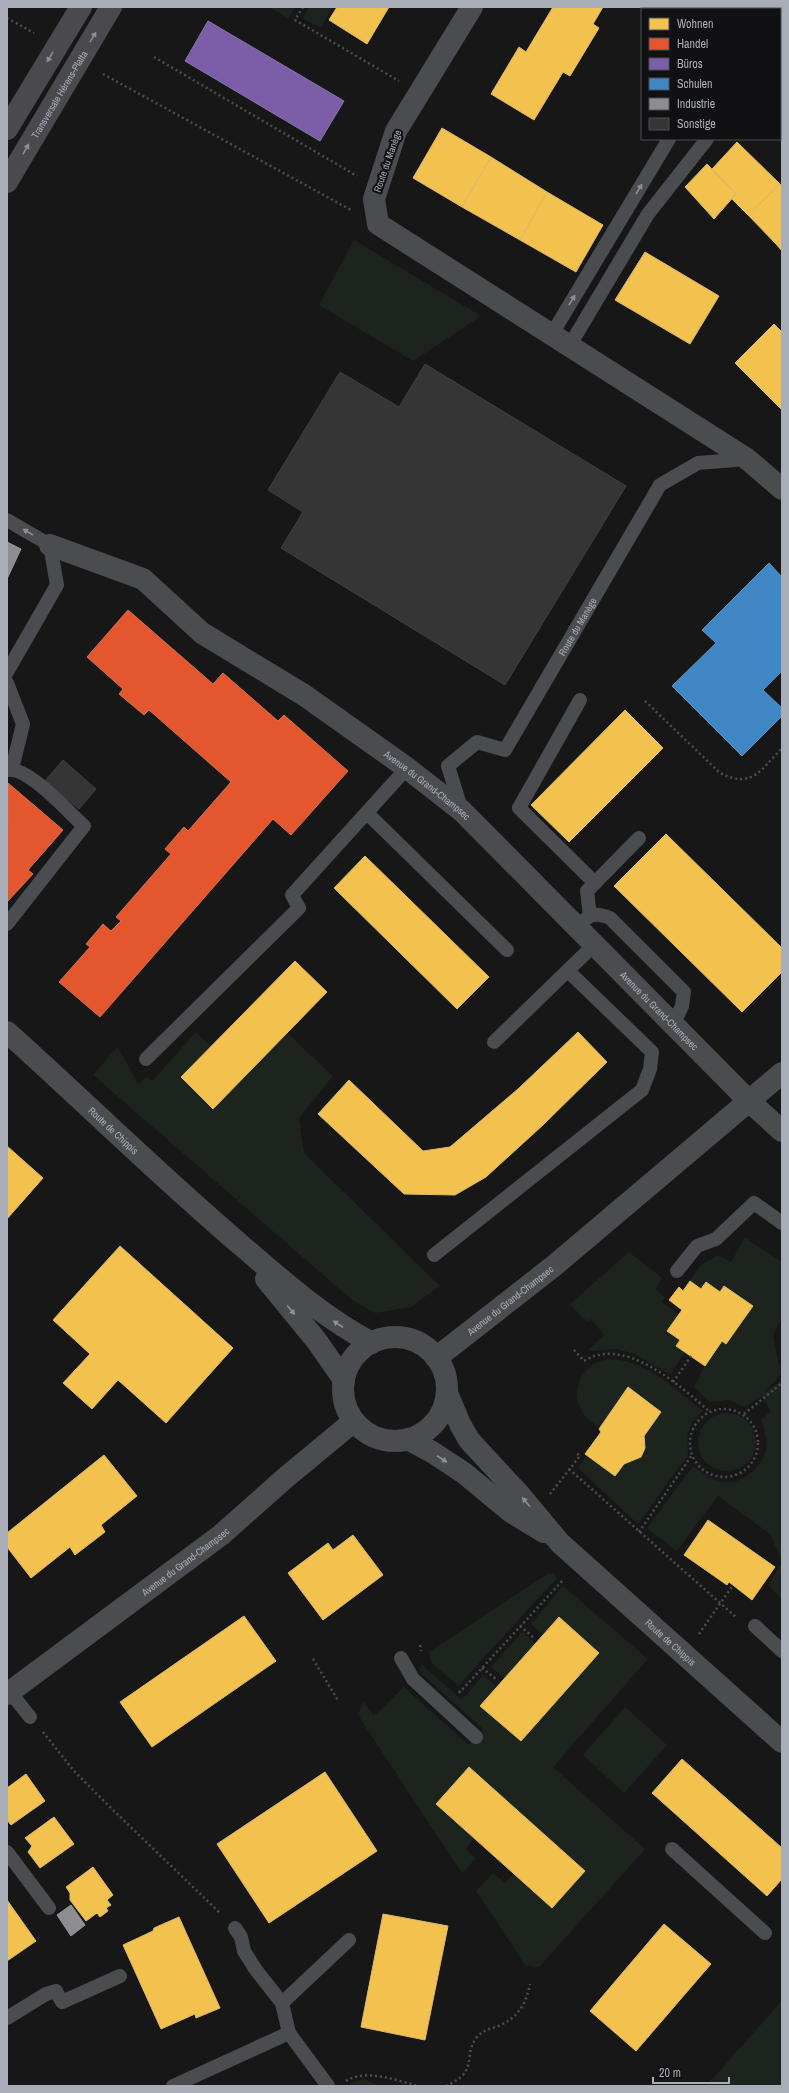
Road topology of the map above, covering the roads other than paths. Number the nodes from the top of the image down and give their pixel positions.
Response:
1 (81, 7) edge
2 (111, 7) edge
3 (472, 7) edge
4 (7, 129) edge
5 (668, 140) edge
6 (706, 140) edge
7 (7, 182) edge
8 (552, 334) junction
9 (570, 345) junction
10 (747, 459) junction
11 (782, 489) edge
12 (7, 520) edge
13 (50, 545) junction
14 (7, 672) edge
15 (7, 683) edge
16 (580, 700) dead end
17 (407, 768) junction
18 (9, 769) edge
19 (462, 811) junction
20 (367, 813) junction
21 (639, 838) dead end
22 (595, 883) junction
23 (583, 921) junction
24 (7, 924) edge
25 (594, 945) junction
26 (507, 950) dead end
27 (568, 971) junction
28 (673, 1025) junction
29 (7, 1032) edge
30 (494, 1042) dead end
31 (146, 1059) dead end
32 (782, 1073) edge
33 (748, 1100) junction
34 (782, 1131) edge
35 (782, 1223) edge
36 (220, 1227) junction
37 (434, 1256) dead end
38 (677, 1272) dead end
39 (372, 1343) junction
40 (436, 1358) junction
41 (344, 1380) junction
42 (447, 1393) junction
43 (354, 1421) junction
44 (408, 1439) junction
45 (560, 1543) junction
46 (755, 1626) road end
47 (782, 1651) edge
48 (401, 1658) dead end
49 (8, 1692) edge
50 (30, 1717) road end
51 (476, 1737) dead end
52 (782, 1742) edge
53 (672, 1850) dead end
54 (7, 1852) edge
55 (49, 1908) dead end
56 (236, 1928) road end
57 (765, 1933) dead end
58 (349, 1940) dead end
59 (120, 1976) dead end
60 (282, 2003) junction
61 (7, 2018) edge
62 (289, 2033) junction
63 (173, 2086) edge
64 (328, 2086) edge

1 -> 4 main road
7 -> 2 main road, Transversale Hérens-Platta
3 - 8 street, Route du Manège
8 -> 5 lane
6 - 9 lane
8 - 9 street
9 - 10 street
10 - 11 street
10 - 19 lane, Route du Manège
13 -> 12 lane
13 - 14 lane
13 - 17 street, Avenue du Grand-Champsec
15 - 18 lane
16 - 22 lane
17 - 19 street, Avenue du Grand-Champsec
17 - 20 lane
18 - 24 lane
19 - 23 street, Avenue du Grand-Champsec
20 - 26 lane
20 - 31 lane
21 - 22 lane
22 - 23 lane
23 - 25 street, Avenue du Grand-Champsec
23 - 28 lane
25 - 27 lane
25 - 28 street, Avenue du Grand-Champsec
27 - 30 lane
27 - 37 lane
28 - 33 street, Avenue du Grand-Champsec
29 - 36 street, Route de Chippis
32 - 33 street, Avenue du Grand-Champsec
33 - 34 street
33 - 40 street, Avenue du Grand-Champsec
35 - 38 lane
39 -> 36 street, Route de Chippis
36 -> 41 street, Route de Chippis
39 - 40 street
39 - 41 street
40 - 42 street
41 - 43 street
42 - 44 street
45 -> 42 street, Route de Chippis
43 - 44 street
43 - 49 street, Avenue du Grand-Champsec
44 -> 45 street, Route de Chippis
45 - 52 street, Route de Chippis
46 - 47 lane
48 - 51 lane
49 - 50 lane
53 - 57 lane
54 - 55 lane
56 - 60 lane
58 - 60 lane
59 - 61 lane
60 - 62 lane
62 - 63 lane
62 - 64 lane

